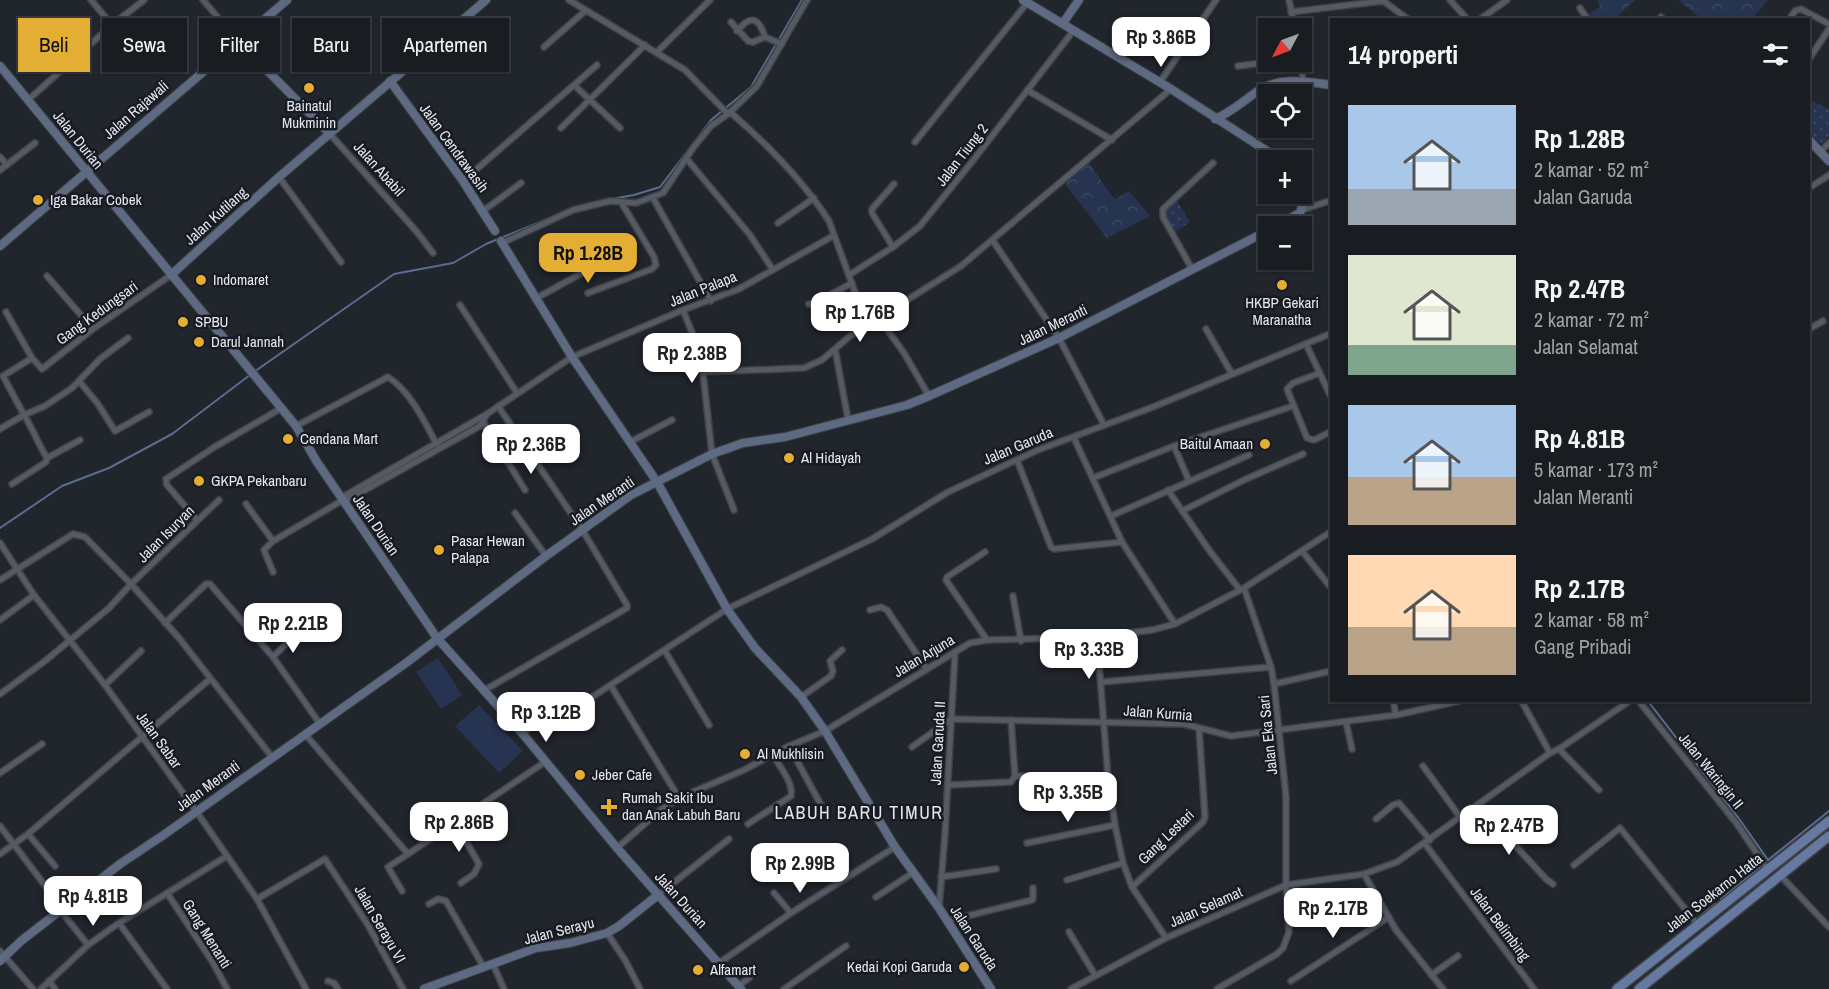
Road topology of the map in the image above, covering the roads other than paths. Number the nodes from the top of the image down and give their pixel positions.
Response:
1 (92, 0) edge
2 (144, 0) edge
3 (203, 0) edge
4 (287, 0) edge
5 (486, 0) edge
6 (569, 0) edge
7 (710, 0) edge
8 (807, 0) edge
9 (1079, 0) edge
10 (1216, 0) edge
11 (1289, 0) edge
12 (1383, 0) edge
13 (1450, 0) edge
14 (1507, 0) edge
15 (1025, 1) edge
16 (1580, 8) dead end
17 (585, 11) junction
18 (1292, 12) junction
19 (1400, 17) edge
20 (106, 18) edge
21 (121, 18) edge
22 (218, 18) edge
23 (265, 18) edge
24 (1293, 18) edge
25 (1466, 18) edge
26 (1482, 18) edge
27 (1587, 18) edge
28 (1790, 18) edge
29 (731, 22) dead end
30 (1063, 23) junction
31 (1829, 24) edge
32 (1074, 30) junction
33 (1829, 30) edge
34 (737, 31) junction
35 (102, 34) edge
36 (769, 38) junction
37 (781, 43) junction
38 (645, 45) junction
39 (544, 47) dead end
40 (657, 52) junction
41 (1810, 58) edge
42 (1258, 63) edge
43 (597, 64) dead end
44 (0, 66) edge
45 (1238, 66) dead end
46 (202, 72) edge
47 (269, 72) edge
48 (1302, 72) edge
49 (390, 81) junction
50 (1303, 81) junction
51 (1160, 82) junction
52 (1330, 85) edge
53 (575, 86) junction
54 (1171, 89) junction
55 (1027, 90) junction
56 (28, 100) junction
57 (590, 100) junction
58 (728, 112) junction
59 (1215, 119) junction
60 (561, 128) dead end
61 (620, 128) dead end
62 (330, 134) junction
63 (1112, 140) junction
64 (1810, 141) edge
65 (915, 142) dead end
66 (35, 143) dead end
67 (1829, 143) edge
68 (1265, 150) edge
69 (1821, 151) junction
70 (0, 157) edge
71 (686, 159) junction
72 (1829, 161) edge
73 (1213, 163) dead end
74 (7, 165) junction
75 (0, 170) edge
76 (86, 171) junction
77 (1829, 175) edge
78 (279, 177) junction
79 (463, 181) junction
80 (521, 183) dead end
81 (894, 184) dead end
82 (1810, 187) edge
83 (653, 198) junction
84 (814, 198) junction
85 (1330, 201) edge
86 (621, 202) junction
87 (1304, 204) edge
88 (1302, 210) junction
89 (483, 211) junction
90 (1294, 216) edge
91 (778, 223) dead end
92 (495, 231) joint
93 (833, 236) junction
94 (1258, 236) edge
95 (993, 241) junction
96 (501, 242) junction
97 (586, 244) dead end
98 (0, 246) edge
99 (893, 247) junction
100 (433, 253) dead end
101 (341, 262) dead end
102 (1192, 269) junction
103 (773, 270) junction
104 (171, 275) junction
105 (849, 275) junction
106 (47, 276) dead end
107 (852, 283) junction
108 (588, 293) dead end
109 (535, 298) junction
110 (711, 301) junction
111 (809, 304) dead end
112 (460, 305) dead end
113 (683, 310) junction
114 (6, 312) dead end
115 (879, 318) junction
116 (1823, 321) dead end
117 (867, 325) junction
118 (1810, 328) edge
119 (93, 329) junction
120 (1206, 329) dead end
121 (1330, 334) edge
122 (128, 338) dead end
123 (1059, 338) junction
124 (1306, 344) junction
125 (835, 349) junction
126 (572, 357) junction
127 (32, 358) junction
128 (703, 372) junction
129 (1320, 373) junction
130 (1232, 374) junction
131 (1, 376) edge
132 (79, 381) junction
133 (517, 393) junction
134 (1330, 395) edge
135 (929, 396) junction
136 (498, 406) junction
137 (1293, 406) junction
138 (280, 409) junction
139 (148, 412) dead end
140 (24, 415) junction
141 (848, 419) junction
142 (481, 420) junction
143 (672, 420) dead end
144 (1104, 425) junction
145 (296, 426) junction
146 (0, 429) edge
147 (1330, 432) edge
148 (1074, 438) junction
149 (80, 440) dead end
150 (630, 442) junction
151 (438, 446) junction
152 (1174, 446) junction
153 (712, 454) junction
154 (1303, 454) dead end
155 (1249, 455) dead end
156 (47, 458) junction
157 (1017, 460) junction
158 (1093, 478) junction
159 (1189, 481) junction
160 (657, 482) junction
161 (12, 484) dead end
162 (525, 490) dead end
163 (1168, 490) junction
164 (219, 500) dead end
165 (343, 500) junction
166 (246, 504) dead end
167 (734, 510) dead end
168 (1182, 511) junction
169 (515, 513) dead end
170 (1111, 516) junction
171 (197, 520) junction
172 (583, 531) junction
173 (1330, 532) edge
174 (273, 541) junction
175 (1122, 542) junction
176 (0, 543) edge
177 (1302, 551) junction
178 (985, 552) dead end
179 (546, 556) junction
180 (17, 569) junction
181 (273, 572) dead end
182 (0, 580) edge
183 (131, 584) junction
184 (1330, 586) edge
185 (1242, 589) junction
186 (34, 595) junction
187 (1013, 596) dead end
188 (727, 609) junction
189 (870, 610) dead end
190 (0, 620) edge
191 (165, 623) junction
192 (1175, 624) junction
193 (296, 634) dead end
194 (1097, 637) junction
195 (437, 638) junction
196 (987, 640) junction
197 (1022, 640) junction
198 (69, 641) junction
199 (842, 650) dead end
200 (141, 651) dead end
201 (664, 651) junction
202 (954, 652) junction
203 (273, 657) junction
204 (1271, 667) junction
205 (926, 668) junction
206 (1330, 671) edge
207 (210, 679) junction
208 (1101, 682) junction
209 (1274, 684) junction
210 (105, 685) junction
211 (611, 686) junction
212 (483, 691) junction
213 (0, 694) edge
214 (801, 697) junction
215 (1393, 702) edge
216 (1454, 702) edge
217 (1522, 702) edge
218 (1628, 702) edge
219 (1640, 702) edge
220 (1396, 715) junction
221 (951, 719) junction
222 (1011, 720) junction
223 (1104, 721) junction
224 (1346, 722) junction
225 (320, 724) junction
226 (709, 725) dead end
227 (1199, 728) junction
228 (1279, 729) junction
229 (825, 731) junction
230 (522, 733) junction
231 (305, 734) junction
232 (142, 738) junction
233 (42, 744) dead end
234 (789, 746) junction
235 (912, 747) dead end
236 (1352, 749) dead end
237 (1559, 749) junction
238 (1550, 753) junction
239 (772, 755) junction
240 (272, 758) junction
241 (545, 762) junction
242 (1423, 766) dead end
243 (0, 773) edge
244 (1015, 776) junction
245 (1108, 778) junction
246 (948, 785) junction
247 (1599, 790) dead end
248 (679, 798) junction
249 (821, 805) dead end
250 (1478, 805) junction
251 (196, 811) junction
252 (1460, 817) junction
253 (1376, 819) dead end
254 (1829, 821) edge
255 (455, 822) junction
256 (748, 824) dead end
257 (1114, 825) junction
258 (0, 826) edge
259 (28, 834) junction
260 (1829, 836) edge
261 (729, 839) dead end
262 (1430, 840) junction
263 (1027, 843) dead end
264 (13, 844) junction
265 (1425, 844) junction
266 (895, 847) junction
267 (617, 848) junction
268 (0, 854) edge
269 (408, 854) junction
270 (227, 856) junction
271 (1123, 863) junction
272 (1574, 865) dead end
273 (55, 866) dead end
274 (996, 868) dead end
275 (1768, 869) junction
276 (914, 872) junction
277 (1364, 874) junction
278 (1780, 875) junction
279 (941, 877) junction
280 (1067, 880) dead end
281 (461, 883) dead end
282 (1553, 884) dead end
283 (1286, 885) junction
284 (1132, 887) junction
285 (1032, 888) dead end
286 (402, 891) dead end
287 (167, 893) junction
288 (774, 893) dead end
289 (658, 895) junction
290 (876, 897) dead end
291 (257, 899) junction
292 (429, 904) dead end
293 (939, 908) junction
294 (61, 909) junction
295 (791, 913) junction
296 (1389, 917) junction
297 (947, 921) junction
298 (119, 923) junction
299 (1698, 925) junction
300 (1829, 927) edge
301 (607, 933) junction
302 (1069, 933) dead end
303 (1166, 939) junction
304 (88, 945) junction
305 (846, 946) dead end
306 (2, 956) edge
307 (1458, 956) dead end
308 (719, 963) junction
309 (493, 964) junction
310 (483, 966) junction
311 (1644, 967) junction
312 (1095, 975) junction
313 (1431, 975) junction
314 (749, 978) dead end
315 (1653, 978) junction
316 (49, 981) junction
317 (328, 981) dead end
318 (1291, 981) dead end
319 (739, 987) edge
320 (33, 989) edge
321 (41, 989) edge
322 (55, 989) edge
323 (166, 989) edge
324 (226, 989) edge
325 (306, 989) edge
326 (338, 989) edge
327 (404, 989) edge
328 (424, 989) edge
329 (504, 989) edge
330 (640, 989) edge
331 (784, 989) edge
332 (991, 989) edge
333 (1071, 989) edge
334 (1217, 989) edge
335 (1443, 989) edge
336 (1534, 989) edge
337 (1617, 989) edge
338 (1639, 989) edge

1 - 20 street
2 - 21 street
3 - 22 street, Jalan Ababil
4 - 23 street, Jalan Rajawali
5 - 49 street, Jalan Kutilang
6 - 17 street
7 - 40 street
8 - 37 street
9 - 30 street
10 - 51 street
11 - 18 street
12 - 18 street
12 - 19 street
13 - 25 street
14 - 26 street
15 - 30 street
15 - 65 street
16 - 27 street
17 - 38 street
17 - 39 street
18 - 24 street
28 - 31 street
29 - 34 street
30 - 32 street
32 - 51 street
32 - 55 street, Jalan Tiung 2
33 - 41 street
34 - 36 street
34 - 36 street
35 - 56 street
36 - 37 street
37 - 58 street
38 - 40 street
38 - 57 street
40 - 58 street
42 - 45 street
43 - 53 street
44 - 56 street, Jalan Durian
46 - 76 street, Jalan Rajawali
47 - 62 street, Jalan Ababil
48 - 50 street
49 - 62 street, Jalan Kutilang
49 - 79 street, Jalan Cendrawasih
50 - 52 street
50 - 59 street
51 - 54 street
53 - 57 street
53 - 79 street
54 - 59 street
54 - 63 street
55 - 63 street
55 - 99 street, Jalan Tiung 2
56 - 76 street, Jalan Durian
57 - 60 street
57 - 61 street
58 - 71 street
58 - 84 street
59 - 68 street
62 - 78 street, Jalan Kutilang
62 - 100 street, Jalan Ababil
63 - 95 street
64 - 69 street
66 - 74 street
67 - 69 street
69 - 72 street
70 - 74 street
71 - 83 street
71 - 103 street
73 - 102 street
74 - 75 street
76 - 98 street, Jalan Rajawali
76 - 104 street, Jalan Durian
77 - 82 street
78 - 101 street
78 - 104 street, Jalan Kutilang
79 - 89 street, Jalan Cendrawasih
80 - 89 street
81 - 99 street
83 - 86 street
83 - 110 street
84 - 91 street
84 - 93 street
85 - 88 street
86 - 96 street
86 - 108 street
87 - 88 street
88 - 90 street
89 - 92 street, Jalan Cendrawasih
92 - 96 street, Jalan Garuda
93 - 103 street, Jalan Palapa
93 - 105 street
94 - 102 street, Jalan Meranti
95 - 115 street
95 - 123 street
96 - 109 street, Jalan Garuda
97 - 109 street
99 - 105 street, Jalan Tiung 2
102 - 123 street, Jalan Meranti
103 - 110 street, Jalan Palapa
104 - 119 street, Gang Kedungsari
104 - 138 street, Jalan Durian
105 - 107 street
106 - 119 street
107 - 111 street
107 - 117 street
109 - 126 street, Jalan Garuda
110 - 113 street, Jalan Palapa
112 - 133 street
113 - 126 street, Jalan Palapa
113 - 128 street
114 - 127 street
115 - 117 street
115 - 135 street
116 - 118 street
117 - 125 street
119 - 127 street, Gang Kedungsari
120 - 130 street
121 - 124 street, Jalan Garuda
122 - 132 street
123 - 135 street, Jalan Meranti
123 - 144 street
124 - 129 street
124 - 130 street, Jalan Garuda
125 - 128 street
125 - 141 street
126 - 133 street, Jalan Palapa
126 - 150 street, Jalan Garuda
127 - 131 street
128 - 153 street
129 - 134 street
129 - 137 street
130 - 144 street, Jalan Garuda
131 - 140 street
132 - 139 street
132 - 140 street
133 - 136 street, Jalan Palapa
135 - 141 street, Jalan Meranti
136 - 142 street, Jalan Palapa
136 - 172 street
137 - 147 street
137 - 152 street
138 - 145 street, Jalan Durian
138 - 171 street
140 - 146 street
140 - 156 street
141 - 153 street, Jalan Meranti
142 - 151 street, Jalan Palapa
142 - 162 street
143 - 150 street
144 - 148 street, Jalan Garuda
145 - 151 street
145 - 165 street, Jalan Durian
148 - 157 street, Jalan Garuda
148 - 158 street
149 - 156 street
150 - 160 street, Jalan Garuda
151 - 165 street, Jalan Palapa
152 - 158 street
152 - 159 street
153 - 160 street, Jalan Meranti
153 - 167 street
154 - 168 street
155 - 159 street
156 - 161 street
157 - 175 street
157 - 188 street, Jalan Garuda
158 - 170 street
159 - 163 street
160 - 172 street, Jalan Meranti
160 - 188 street, Jalan Garuda
163 - 168 street, Jalan Eka Sari
163 - 170 street
164 - 171 street, Jalan Isuryan
165 - 174 street, Jalan Palapa
165 - 195 street, Jalan Durian
166 - 174 street
168 - 185 street, Jalan Eka Sari
169 - 179 street
170 - 175 street
171 - 183 street, Jalan Isuryan
172 - 179 street, Jalan Meranti
172 - 212 street
173 - 177 street, Jalan Arjuna
174 - 181 street
175 - 192 street
176 - 180 street, Jalan Sabar
177 - 184 street
177 - 185 street, Jalan Arjuna
178 - 196 street
179 - 195 street, Jalan Meranti
180 - 182 street
180 - 183 street
180 - 186 street, Jalan Sabar
183 - 191 street
183 - 198 street, Jalan Isuryan
185 - 192 street, Jalan Arjuna
185 - 204 street, Jalan Eka Sari
186 - 190 street
186 - 198 street, Jalan Sabar
187 - 197 street
188 - 201 street, Jalan Garuda
188 - 214 street, Jalan Garuda
189 - 205 street
191 - 203 street
191 - 207 street
192 - 194 street, Jalan Arjuna
193 - 203 street
194 - 197 street, Jalan Arjuna
194 - 208 street
195 - 212 street, Jalan Durian
195 - 225 street, Jalan Meranti
196 - 197 street, Jalan Arjuna
196 - 202 street, Jalan Arjuna
198 - 210 street, Jalan Sabar
198 - 213 street, Jalan Isuryan
199 - 214 street
200 - 210 street
201 - 211 street, Jalan Garuda
201 - 226 street
202 - 205 street, Jalan Arjuna
202 - 221 street, Jalan Garuda II
203 - 225 street
204 - 208 street
204 - 209 street, Jalan Eka Sari
205 - 229 street, Jalan Arjuna
206 - 209 street
207 - 232 street
207 - 240 street
208 - 223 street
209 - 228 street, Jalan Eka Sari
210 - 232 street, Jalan Sabar
211 - 230 street, Jalan Garuda
211 - 248 street
212 - 230 street, Jalan Durian
214 - 229 street, Jalan Garuda
215 - 220 street
216 - 220 street, Jalan Kurnia
217 - 238 street
218 - 237 street, Jalan Selamat
219 - 275 street, Jalan Waringin II
220 - 224 street, Jalan Kurnia
221 - 222 street, Jalan Kurnia
221 - 235 street
221 - 246 street, Jalan Garuda II
222 - 223 street, Jalan Kurnia
222 - 244 street
223 - 227 street, Jalan Kurnia
223 - 245 street
224 - 228 street, Jalan Kurnia
224 - 236 street
225 - 231 street, Jalan Meranti
227 - 228 street, Jalan Kurnia
227 - 284 street, Gang Lestari
228 - 283 street, Jalan Eka Sari
229 - 234 street, Jalan Arjuna
229 - 266 street, Jalan Garuda
230 - 241 street, Jalan Durian
231 - 240 street, Jalan Meranti
231 - 269 street
232 - 251 street, Jalan Sabar
232 - 259 street
233 - 243 street
234 - 239 street, Jalan Arjuna
234 - 249 street
237 - 238 street, Jalan Selamat
237 - 247 street
238 - 250 street, Jalan Selamat
239 - 248 street, Jalan Arjuna
239 - 256 street
240 - 251 street, Jalan Meranti
241 - 255 street
241 - 267 street, Jalan Durian
242 - 252 street
244 - 245 street
244 - 246 street
245 - 257 street
246 - 279 street, Jalan Garuda II
248 - 267 street, Jalan Arjuna
250 - 252 street, Jalan Selamat
250 - 282 street
251 - 270 street, Jalan Sabar
251 - 294 street, Jalan Meranti
252 - 262 street, Jalan Selamat
253 - 262 street
254 - 275 main road, Jalan Soekarno Hatta
255 - 269 street
255 - 281 street
257 - 263 street
257 - 271 street
258 - 264 street
259 - 264 street
259 - 273 street
260 - 278 main road, Jalan Soekarno Hatta
261 - 289 street
262 - 265 street, Jalan Selamat
264 - 268 street
264 - 294 street
265 - 277 street, Jalan Selamat
265 - 336 street, Jalan Belimbing
266 - 276 street, Jalan Garuda
266 - 295 street
267 - 289 street, Jalan Durian
269 - 286 street
270 - 287 street
270 - 291 street, Jalan Sabar
271 - 280 street
271 - 284 street
272 - 299 street
274 - 279 street
275 - 299 main road, Jalan Soekarno Hatta
276 - 290 street
276 - 293 street, Jalan Garuda
277 - 283 street, Jalan Selamat
277 - 296 street
278 - 300 street
278 - 315 main road, Jalan Soekarno Hatta
279 - 293 street, Jalan Garuda II
283 - 303 street, Jalan Selamat
283 - 334 street, Jalan Eka Sari
284 - 303 street
285 - 297 street
287 - 298 street
287 - 324 street, Gang Menanti
288 - 295 street
289 - 301 street, Jalan Serayu
289 - 308 street, Jalan Durian
291 - 325 street, Jalan Sabar
291 - 327 street, Jalan Serayu VI
292 - 310 street
293 - 297 street, Jalan Garuda
294 - 304 street
294 - 306 street, Jalan Meranti
295 - 308 street
296 - 313 street
296 - 318 street
297 - 332 street, Jalan Garuda
298 - 304 street
298 - 323 street
299 - 311 main road, Jalan Soekarno Hatta
301 - 309 street, Jalan Serayu
301 - 330 street
302 - 312 street
303 - 312 street, Jalan Selamat
304 - 316 street
305 - 331 street
306 - 320 street
307 - 313 street
308 - 319 street, Jalan Durian
309 - 310 street, Jalan Serayu
309 - 329 street
310 - 328 street, Jalan Serayu
311 - 315 main road
311 - 337 main road, Jalan Soekarno Hatta
312 - 333 street, Jalan Selamat
313 - 335 street
314 - 319 street
315 - 338 main road, Jalan Soekarno Hatta
316 - 321 street
316 - 322 street
317 - 326 street

